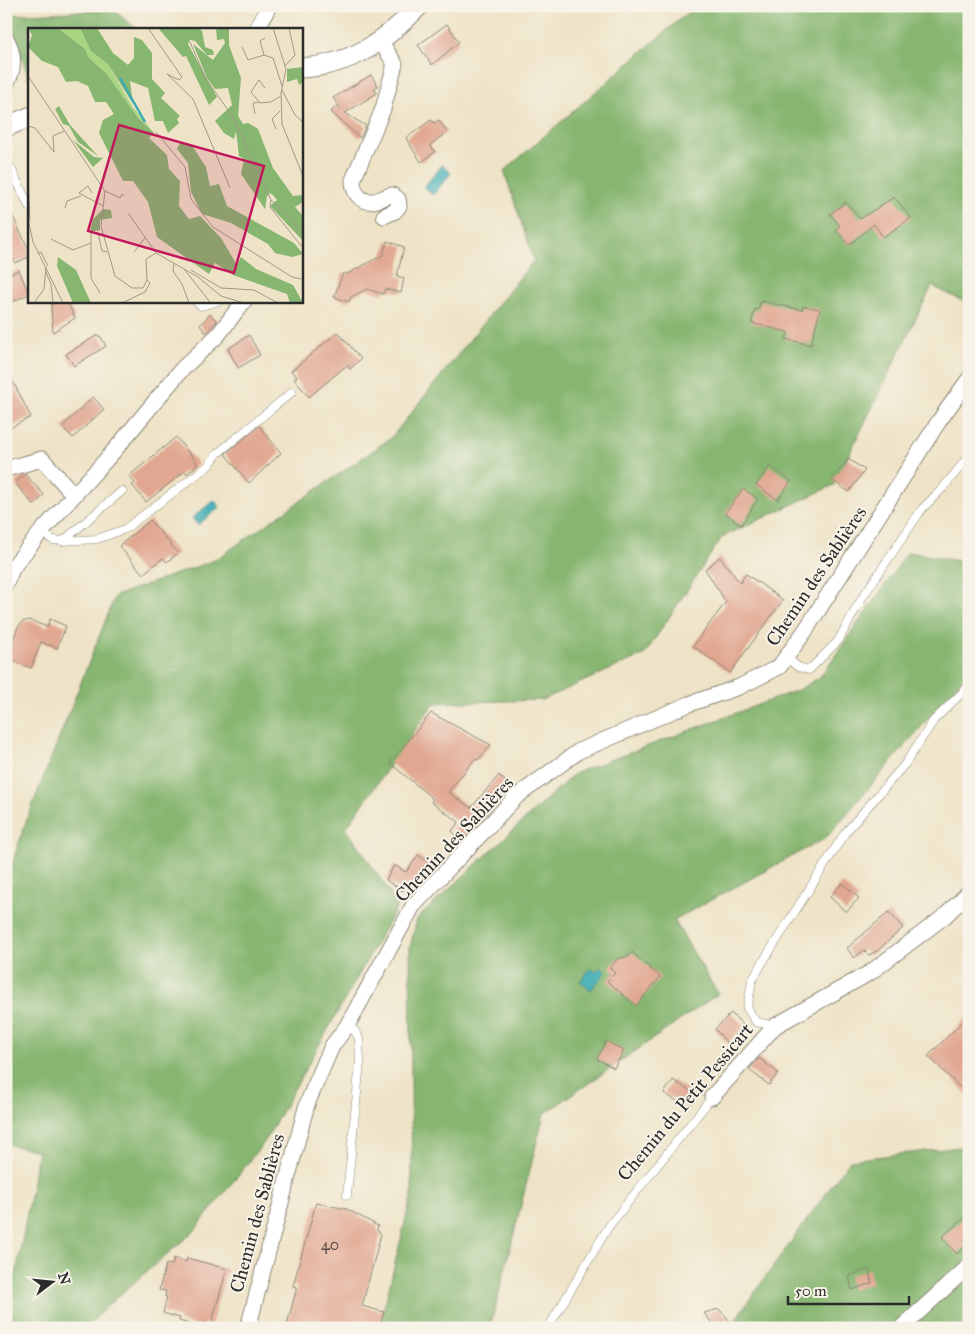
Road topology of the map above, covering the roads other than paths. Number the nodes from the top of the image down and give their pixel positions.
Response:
1 (269, 6) edge
2 (419, 6) edge
3 (258, 28) edge
4 (6, 38) edge
5 (381, 42) junction
6 (302, 68) edge
7 (6, 84) edge
8 (28, 116) edge
9 (6, 127) edge
10 (6, 158) edge
11 (28, 204) edge
12 (384, 216) dead end
13 (196, 302) edge
14 (215, 302) edge
15 (243, 302) edge
16 (969, 379) edge
17 (292, 392) dead end
18 (969, 456) edge
19 (6, 469) edge
20 (122, 490) dead end
21 (74, 495) junction
22 (42, 532) junction
23 (64, 540) junction
24 (6, 582) edge
25 (786, 657) junction
26 (969, 686) edge
27 (969, 892) edge
28 (347, 1026) junction
29 (775, 1026) junction
30 (712, 1097) joint
31 (347, 1195) dead end
32 (969, 1266) edge
33 (248, 1328) edge
34 (548, 1328) edge
35 (901, 1328) edge

1 - 3 street
2 - 5 street
4 - 7 street
5 - 6 street
5 - 12 street
8 - 9 street
10 - 11 lane
13 - 14 lane
15 - 21 street
16 - 25 street, Chemin des Sablières
17 - 23 lane
18 - 25 lane
19 - 21 street
20 - 23 lane
21 - 22 street
22 - 23 lane
22 - 24 street
25 - 28 street, Chemin des Sablières
26 - 29 lane
27 - 29 street, Chemin du Petit Pessicart
28 - 31 lane
28 - 33 street, Chemin des Sablières
29 - 30 street, Chemin du Petit Pessicart
30 - 34 lane, Chemin du Petit Pessicart
32 - 35 street

